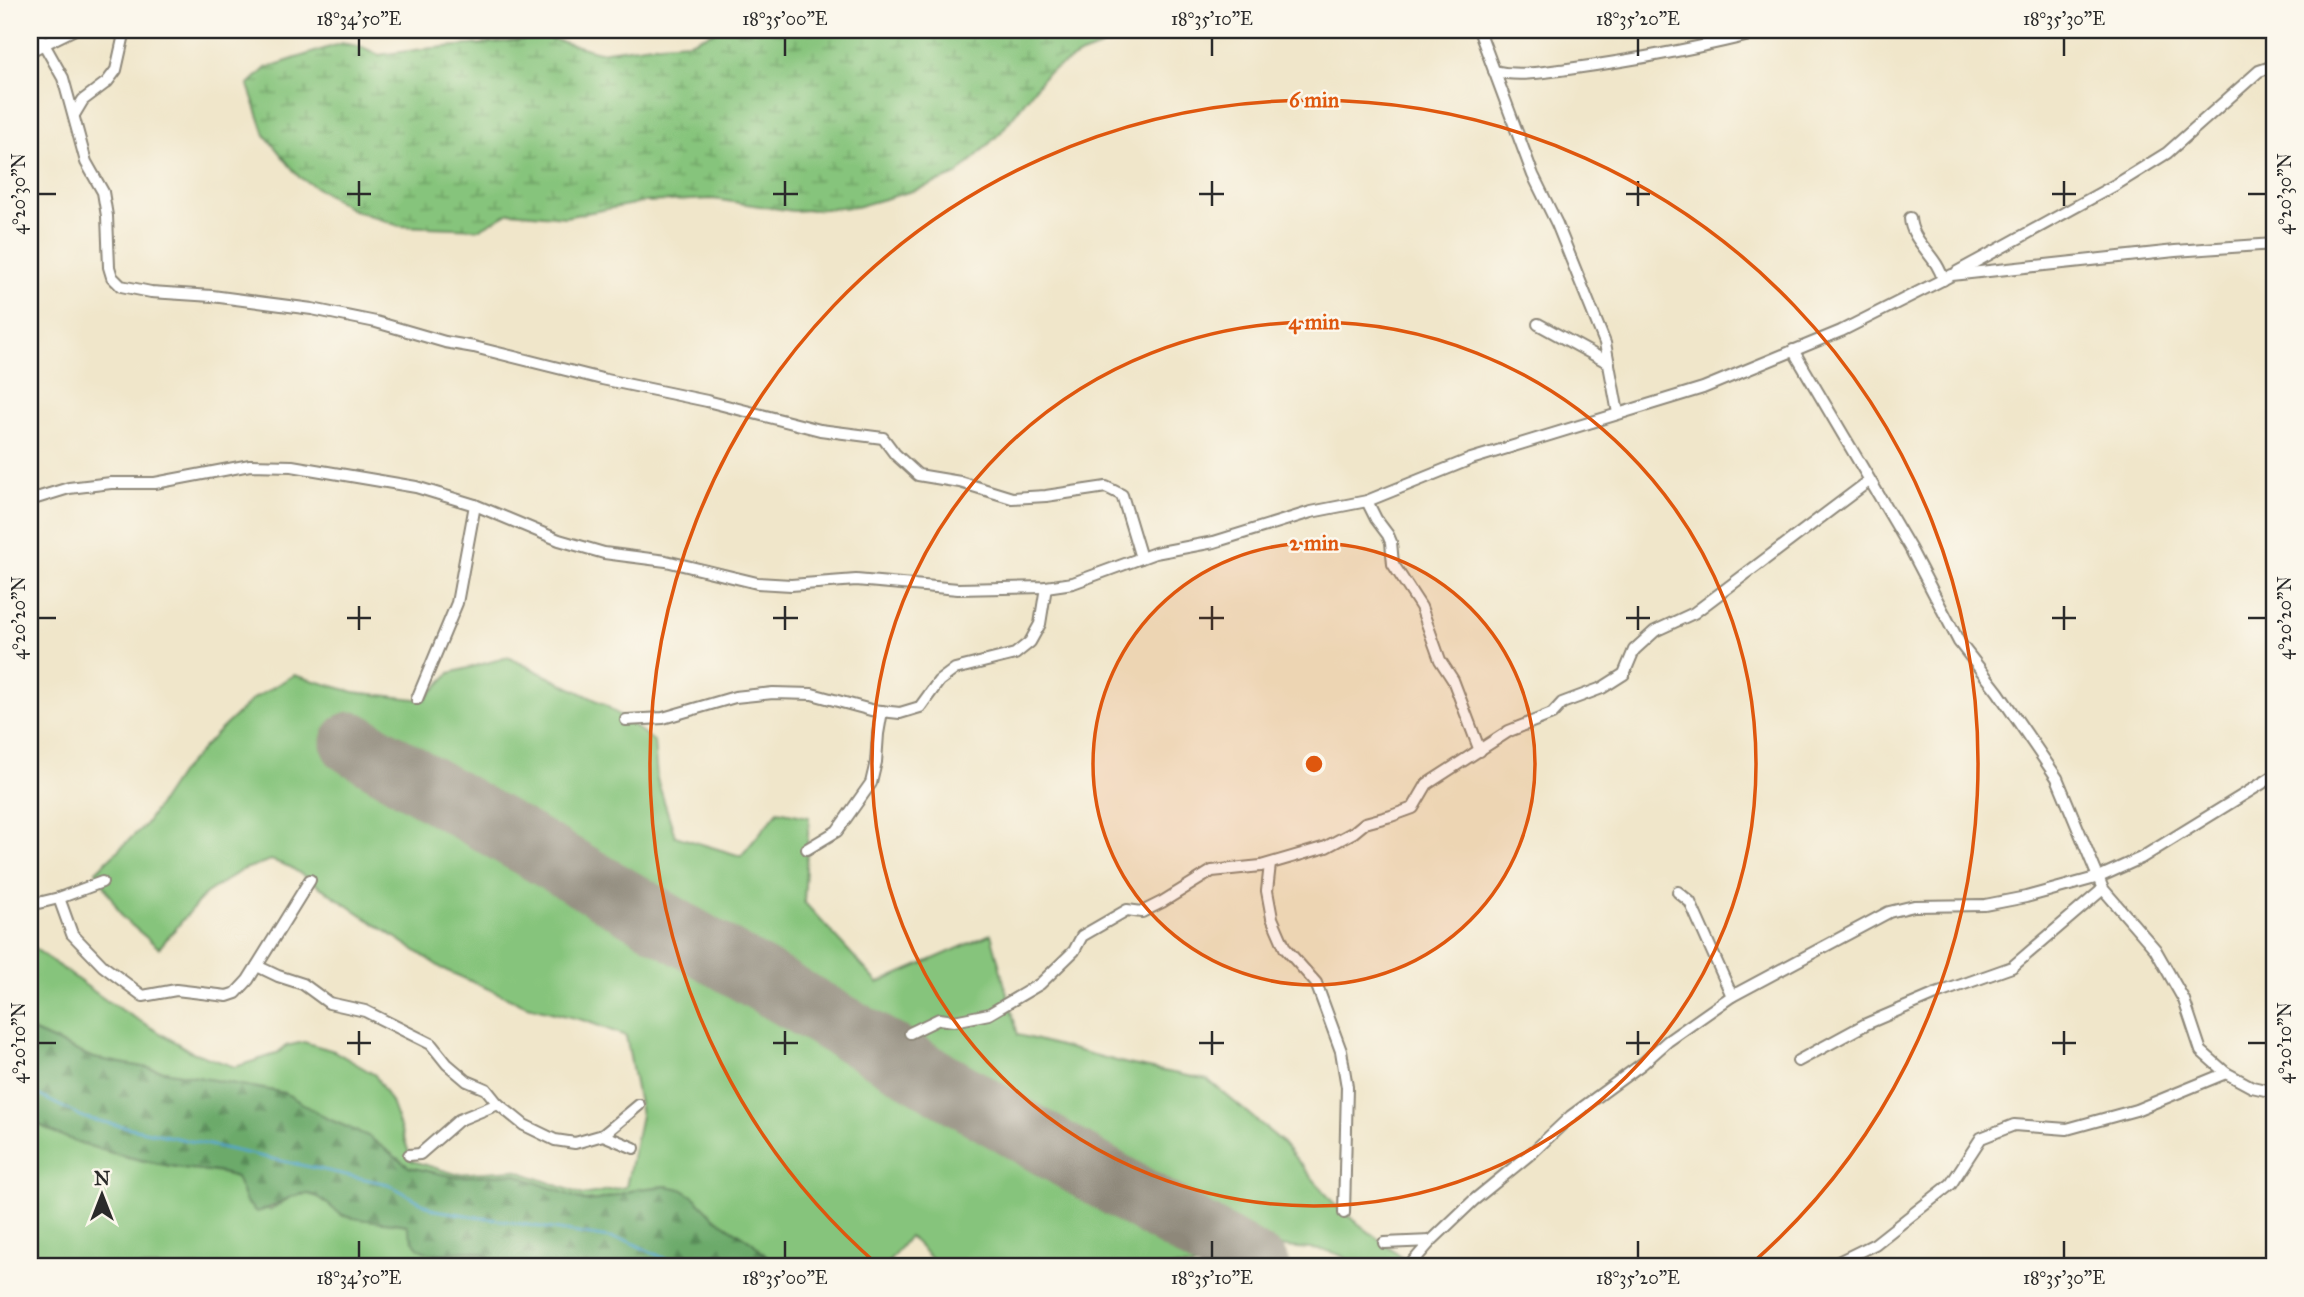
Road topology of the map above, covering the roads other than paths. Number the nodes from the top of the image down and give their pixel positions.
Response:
1 (36, 30) edge
2 (74, 30) edge
3 (125, 30) edge
4 (1479, 30) edge
5 (1769, 30) edge
6 (42, 44) junction
7 (30, 51) edge
8 (2274, 66) edge
9 (1494, 71) junction
10 (74, 115) junction
11 (1910, 218) dead end
12 (2274, 244) edge
13 (1947, 278) junction
14 (1538, 324) dead end
15 (1793, 350) junction
16 (1609, 363) junction
17 (1618, 413) junction
18 (1869, 481) junction
19 (30, 500) edge
20 (1367, 501) junction
21 (475, 505) junction
22 (1141, 558) junction
23 (1046, 587) junction
24 (416, 699) dead end
25 (882, 711) junction
26 (626, 720) dead end
27 (1480, 751) junction
28 (2274, 776) edge
29 (807, 849) dead end
30 (1269, 864) junction
31 (2099, 877) junction
32 (310, 880) dead end
33 (102, 881) dead end
34 (2104, 889) junction
35 (1678, 892) dead end
36 (60, 898) junction
37 (30, 905) edge
38 (257, 966) junction
39 (1732, 996) junction
40 (910, 1033) dead end
41 (1798, 1061) dead end
42 (2226, 1073) junction
43 (2274, 1092) edge
44 (498, 1104) junction
45 (639, 1105) dead end
46 (603, 1135) junction
47 (634, 1147) dead end
48 (410, 1155) dead end
49 (1344, 1213) dead end
50 (1431, 1241) junction
51 (1384, 1243) dead end
52 (1410, 1264) dead end
53 (1828, 1267) edge

1 - 6 street
2 - 6 street
3 - 10 street
4 - 9 street
5 - 9 street
6 - 7 street
6 - 10 street
8 - 13 street
9 - 16 street
10 - 22 street
11 - 13 street
12 - 13 street
13 - 15 street
14 - 16 street
15 - 17 street
15 - 18 street
16 - 17 street
17 - 20 street
18 - 27 street
18 - 31 street
19 - 21 street
20 - 22 street
20 - 27 street
21 - 23 street
21 - 24 street
22 - 23 street
23 - 25 street
25 - 26 street
25 - 29 street
27 - 30 street
28 - 31 street
30 - 40 street
30 - 49 street
31 - 34 street
31 - 39 street
32 - 38 street
33 - 36 street
34 - 41 street
34 - 42 street
35 - 39 street
36 - 37 street
36 - 38 street
38 - 44 street
39 - 50 street
42 - 43 street
42 - 53 street
44 - 46 street
44 - 48 street
45 - 46 street
46 - 47 street
50 - 51 street
50 - 52 street

